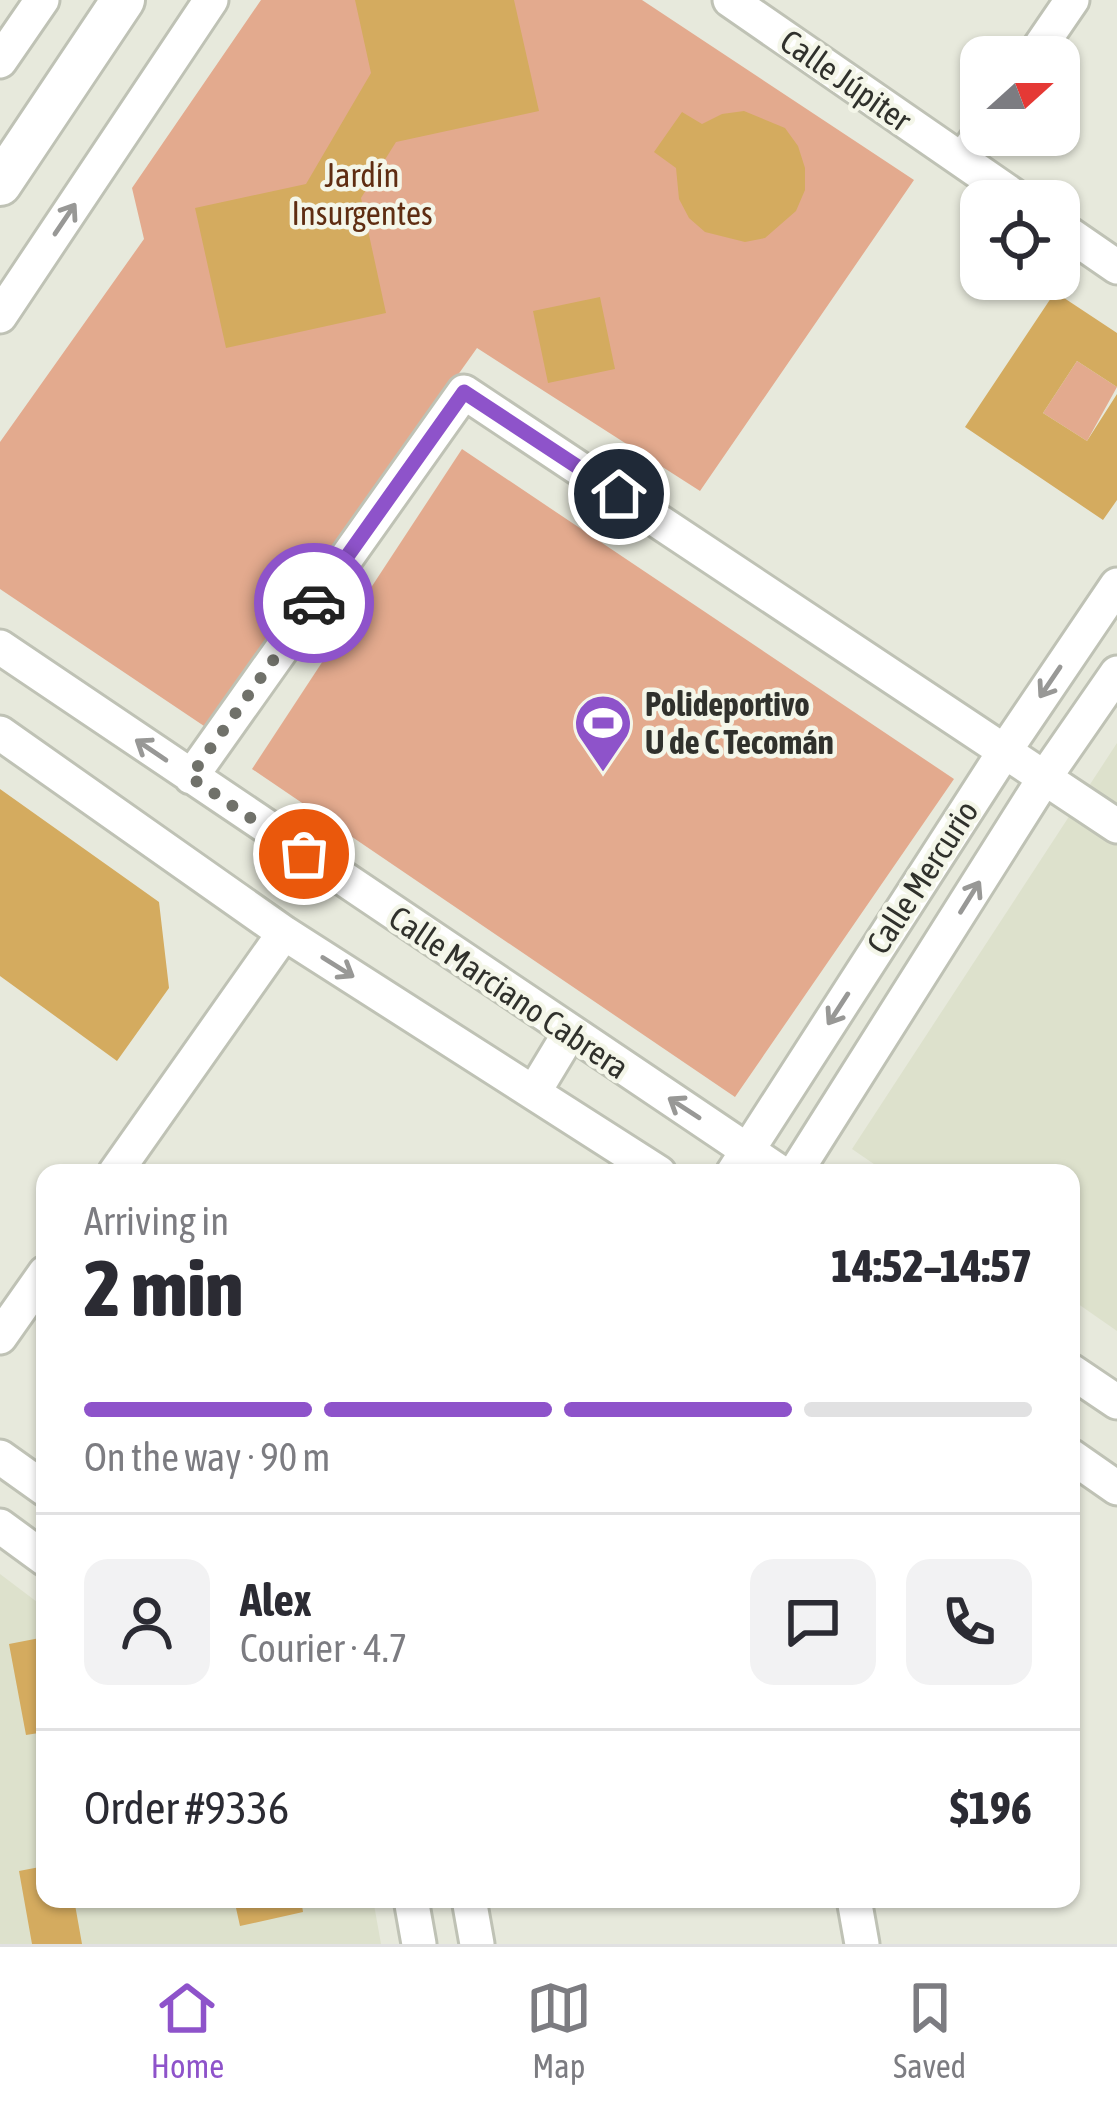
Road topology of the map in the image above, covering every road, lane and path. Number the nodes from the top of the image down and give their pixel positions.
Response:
1 (41, 0) edge
2 (123, 0) edge
3 (211, 0) edge
4 (730, 0) edge
5 (1072, 0) edge
6 (1047, 36) edge
7 (0, 61) edge
8 (960, 140) edge
9 (980, 156) edge
10 (1002, 180) edge
11 (0, 184) edge
12 (1080, 241) edge
13 (1117, 267) edge
14 (0, 316) edge
15 (1117, 586) edge
16 (0, 647) edge
17 (1116, 675) edge
18 (0, 733) edge
19 (1006, 748) junction
20 (190, 777) junction
21 (1046, 777) junction
22 (1117, 826) edge
23 (284, 933) junction
24 (569, 1034) junction
25 (534, 1092) junction
26 (740, 1161) edge
27 (121, 1164) edge
28 (644, 1164) edge
29 (801, 1164) edge
30 (36, 1286) edge
31 (0, 1337) edge
32 (1080, 1377) edge
33 (1117, 1402) edge
34 (0, 1456) edge
35 (1080, 1462) edge
36 (36, 1482) edge
37 (1117, 1488) edge
38 (0, 1526) edge
39 (36, 1552) edge
40 (413, 1908) edge
41 (471, 1908) edge
42 (856, 1908) edge
43 (419, 1944) edge
44 (477, 1944) edge
45 (862, 1944) edge

1 - 7 street
2 - 11 main road
14 -> 3 street
4 - 8 street, Calle Júpiter
5 - 6 street
9 - 10 street, Calle Júpiter
12 - 13 street
15 -> 19 street, Calle Mercurio
20 -> 16 street, Calle Marciano Cabrera
17 - 21 street, Calle Mercurio
18 - 23 street, Calle Marciano Cabrera
19 - 20 street
19 - 21 street
19 -> 26 street, Calle Mercurio
20 - 24 street, Calle Marciano Cabrera
21 - 22 street
29 -> 21 street, Calle Mercurio
23 -> 25 street, Calle Marciano Cabrera
23 - 27 street
24 - 25 street
26 -> 24 street, Calle Marciano Cabrera
25 - 28 street, Calle Marciano Cabrera
30 - 31 street
32 - 33 street
34 - 36 street
35 - 37 street
38 - 39 street
40 - 43 street
41 - 44 street
42 - 45 street

